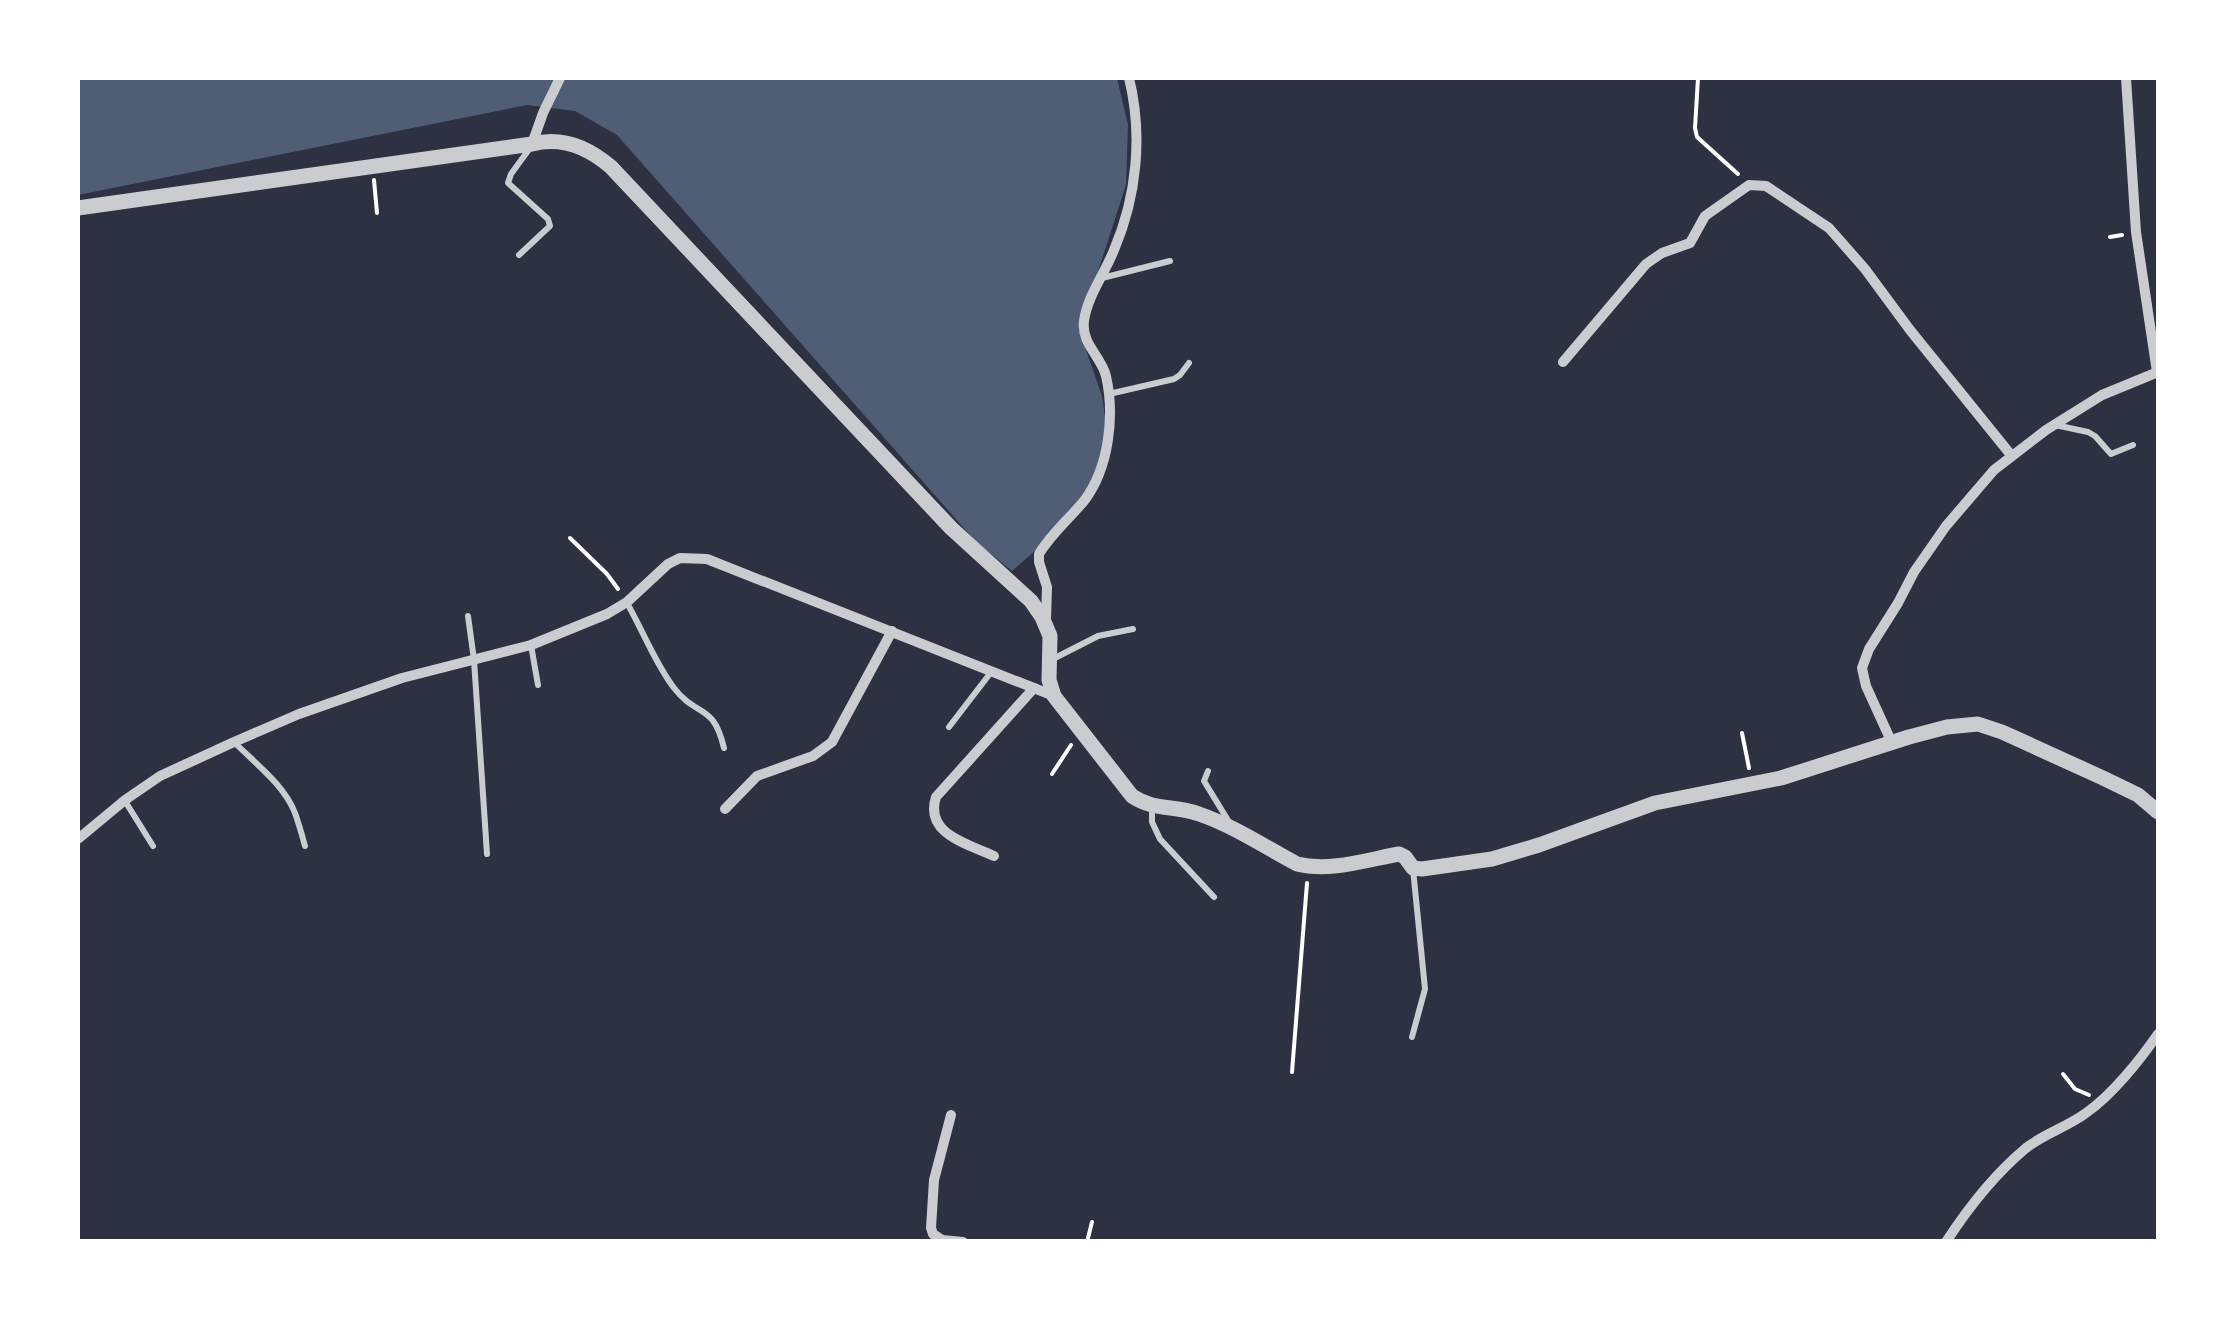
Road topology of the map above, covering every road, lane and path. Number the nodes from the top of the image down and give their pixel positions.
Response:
1 (560, 78) edge
2 (1129, 78) edge
3 (1698, 78) edge
4 (2126, 78) edge
5 (532, 144) junction
6 (373, 166) junction
7 (1749, 184) junction
8 (78, 208) edge
9 (377, 213) dead end
10 (520, 254) dead end
11 (1170, 261) dead end
12 (1102, 278) junction
13 (1563, 362) dead end
14 (1189, 363) dead end
15 (2158, 372) edge
16 (1108, 395) junction
17 (2054, 425) junction
18 (2133, 445) dead end
19 (2012, 455) junction
20 (570, 538) dead end
21 (626, 602) junction
22 (468, 616) dead end
23 (1046, 626) junction
24 (1133, 628) dead end
25 (892, 631) junction
26 (531, 645) junction
27 (474, 660) junction
28 (1050, 661) junction
29 (992, 670) junction
30 (538, 685) dead end
31 (1034, 688) junction
32 (1054, 696) junction
33 (949, 727) dead end
34 (1082, 730) junction
35 (1742, 733) dead end
36 (234, 742) junction
37 (1892, 743) junction
38 (724, 748) dead end
39 (1208, 771) dead end
40 (1052, 774) dead end
41 (1753, 784) junction
42 (125, 800) junction
43 (1152, 806) junction
44 (725, 810) dead end
45 (2158, 812) edge
46 (1232, 828) junction
47 (78, 839) edge
48 (153, 846) dead end
49 (305, 846) dead end
50 (487, 854) dead end
51 (994, 856) dead end
52 (1309, 866) junction
53 (1413, 868) junction
54 (1214, 897) dead end
55 (2158, 1034) edge
56 (1412, 1037) dead end
57 (1292, 1072) dead end
58 (2063, 1074) dead end
59 (2102, 1100) junction
60 (951, 1115) dead end
61 (1092, 1222) dead end
62 (941, 1240) edge
63 (963, 1242) edge
64 (1087, 1242) edge
65 (1946, 1242) edge

1 - 5 street
2 - 12 street
3 - 7 path
4 - 15 street
5 - 6 street
5 - 10 lane
5 - 23 street
6 - 8 street
6 - 9 path
7 - 13 street
7 - 19 street
11 - 12 lane
12 - 16 street
14 - 16 lane
15 - 17 street
16 - 23 street
17 - 18 lane
17 - 19 street
19 - 37 street
20 - 21 path
21 - 25 street
21 - 26 street
21 - 38 lane
22 - 27 lane
23 - 28 street
24 - 28 lane
25 - 29 street
25 - 44 street
26 - 27 street
26 - 30 lane
27 - 36 street
27 - 50 lane
28 - 32 street
29 - 31 street
29 - 33 lane
31 - 32 street
31 - 51 street
32 - 34 street
34 - 40 path
34 - 43 street
35 - 41 path
36 - 42 street
36 - 49 lane
37 - 41 street
37 - 45 street
39 - 46 lane
41 - 53 street
42 - 47 street
42 - 48 lane
43 - 46 street
43 - 54 lane
46 - 52 street
52 - 53 street
52 - 57 path
53 - 56 lane
55 - 59 street
58 - 59 path
59 - 65 street
60 - 62 street
61 - 64 path
62 - 63 street

